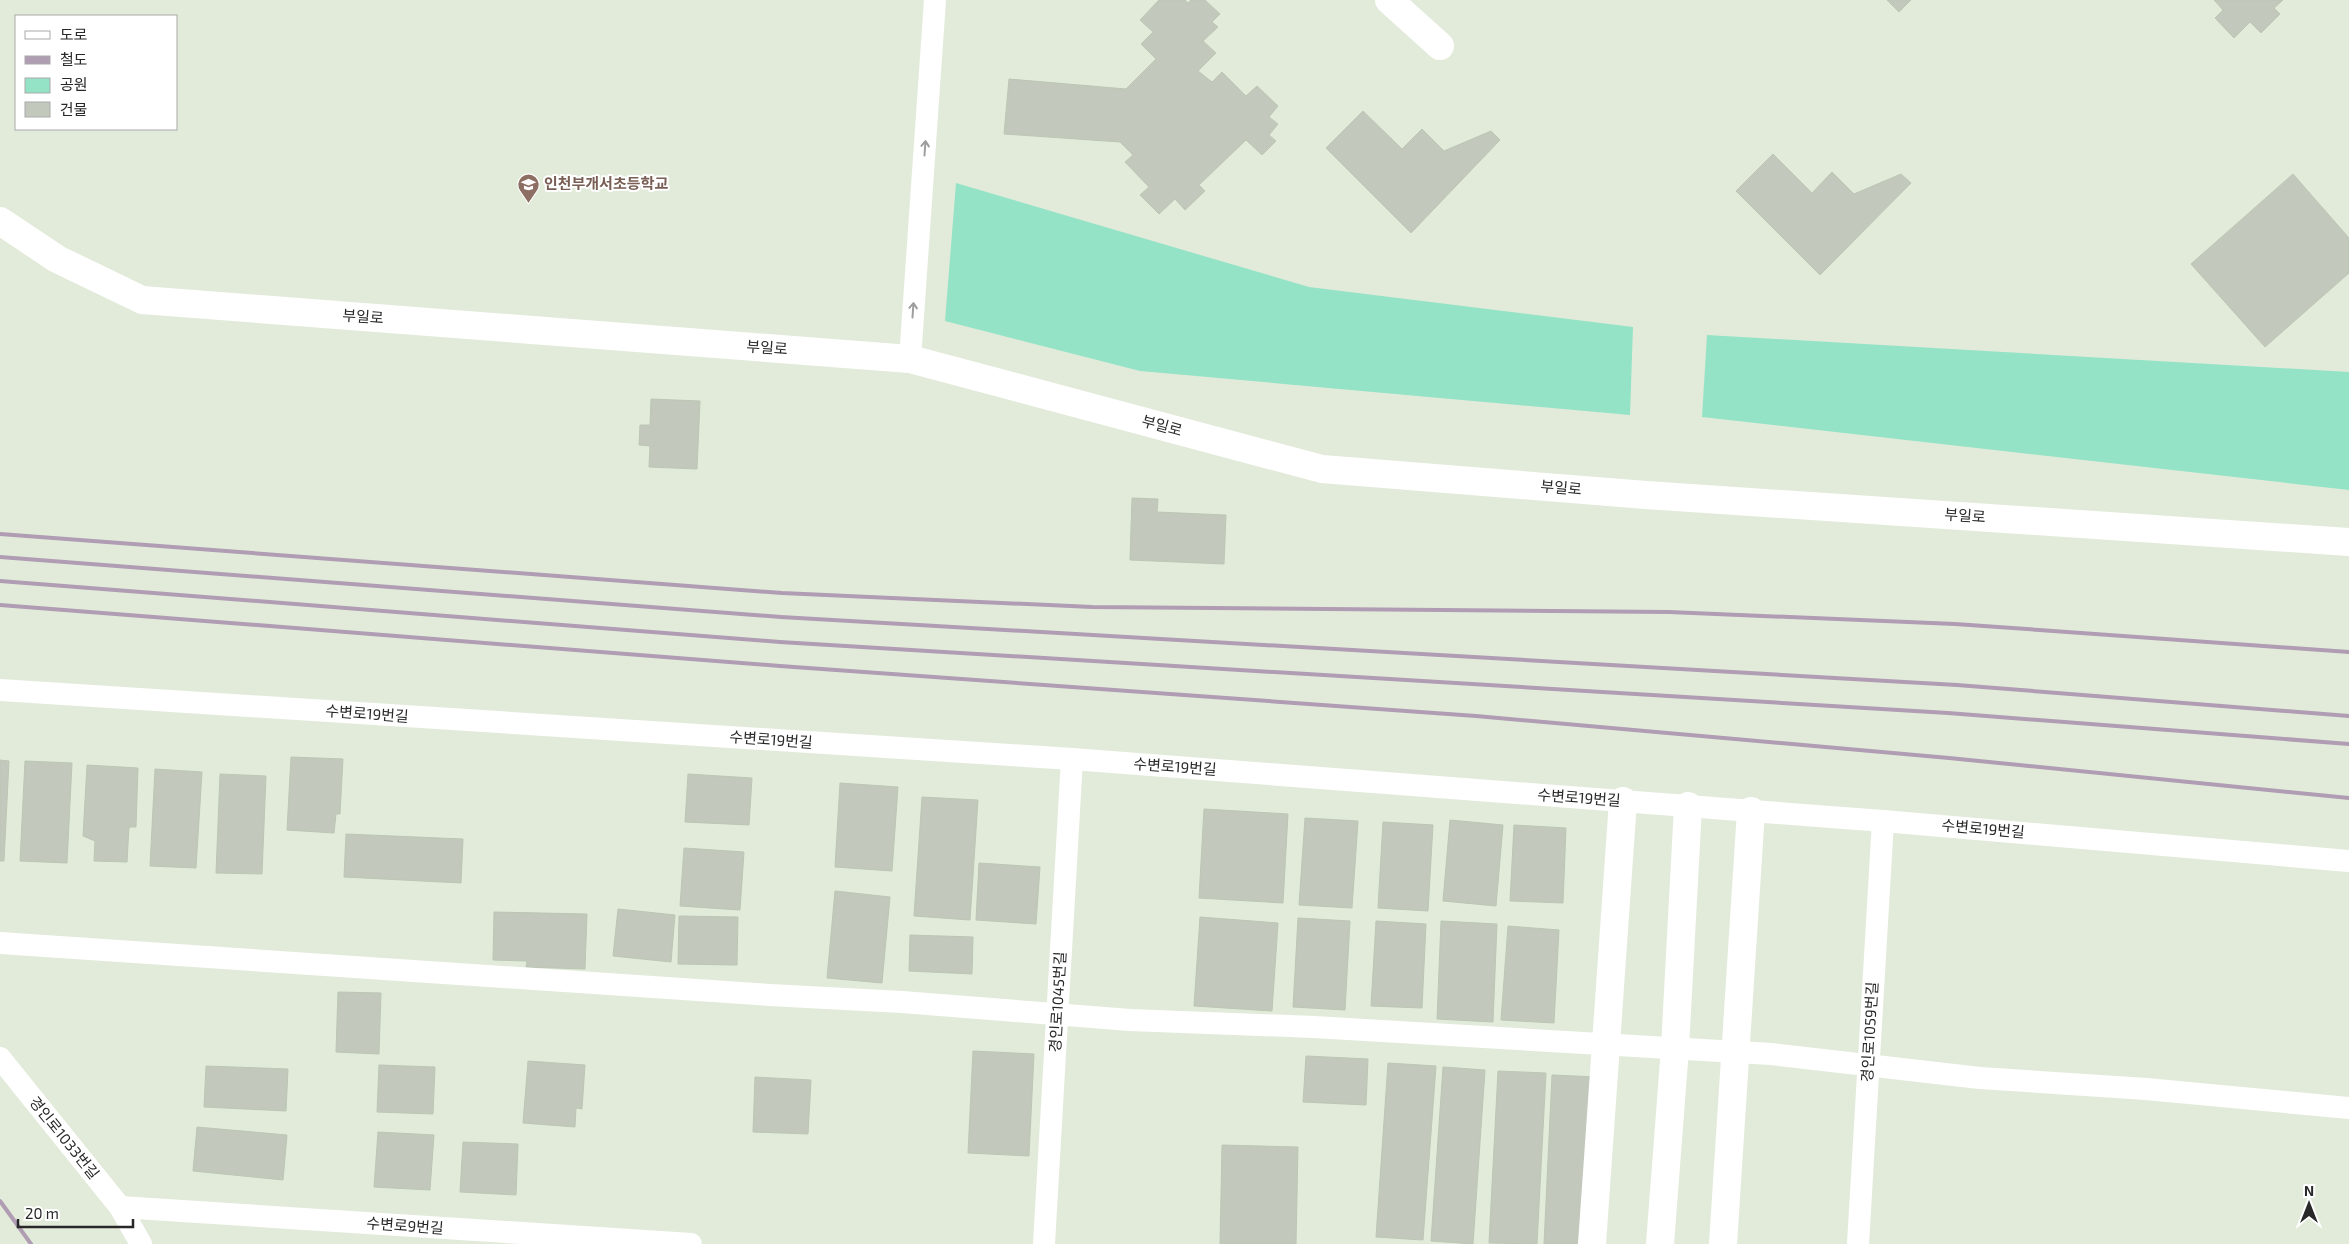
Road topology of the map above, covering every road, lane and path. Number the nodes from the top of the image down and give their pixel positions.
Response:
1 (935, 0) edge
2 (1389, 0) edge
3 (1440, 46) dead end
4 (0, 221) edge
5 (910, 358) junction
6 (2349, 542) edge
7 (0, 690) edge
8 (1072, 760) junction
9 (1623, 801) junction
10 (1688, 806) junction
11 (1751, 811) junction
12 (1883, 821) junction
13 (2349, 861) edge
14 (0, 943) edge
15 (1058, 1014) junction
16 (1606, 1044) junction
17 (1675, 1048) junction
18 (1737, 1052) junction
19 (0, 1058) edge
20 (1868, 1065) junction
21 (2349, 1108) edge
22 (120, 1207) junction
23 (494, 1238) edge
24 (141, 1244) edge
25 (691, 1244) edge
26 (1044, 1244) edge
27 (1592, 1244) edge
28 (1660, 1244) edge
29 (1723, 1244) edge
30 (1858, 1244) edge

5 -> 1 lane
2 - 3 street
4 - 5 street, 부일로
5 - 6 street, 부일로
7 - 8 lane, 수변로19번길
8 - 9 lane, 수변로19번길
8 - 15 lane, 경인로1045번길
9 - 10 lane, 수변로19번길
9 - 16 street
10 - 11 lane, 수변로19번길
10 - 17 street
11 - 12 lane, 수변로19번길
11 - 18 street
12 - 13 lane, 수변로19번길
12 - 20 lane, 경인로1059번길
14 - 15 lane
15 - 16 lane
15 - 26 lane, 경인로1045번길
16 - 17 lane
16 - 27 street
17 - 18 lane
17 - 28 street
18 - 20 lane
18 - 29 street
19 - 22 lane, 경인로1033번길
20 - 21 lane
20 - 30 lane, 경인로1059번길
22 - 23 lane, 수변로9번길
22 - 24 lane, 경인로1033번길
23 - 25 lane, 수변로9번길

